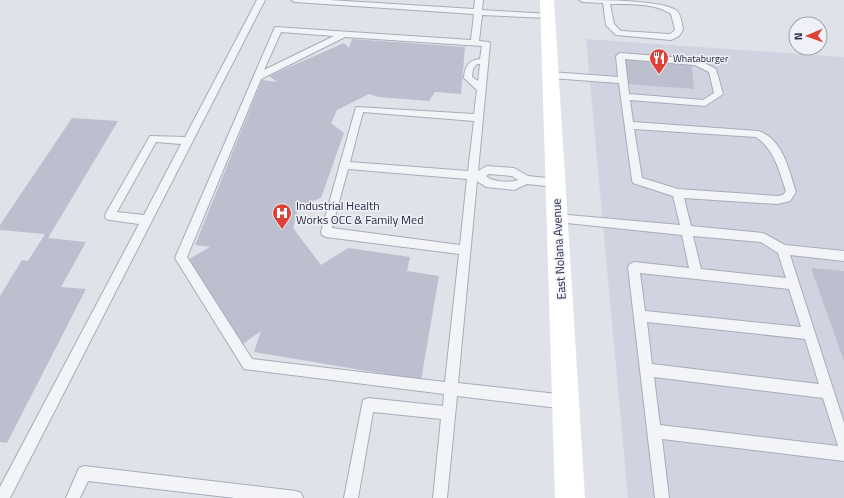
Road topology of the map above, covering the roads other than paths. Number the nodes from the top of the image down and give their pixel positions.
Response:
1 (261, 0) edge
2 (295, 0) edge
3 (456, 0) edge
4 (479, 0) edge
5 (583, 0) edge
6 (606, 1) junction
7 (335, 2) edge
8 (548, 8) edge
9 (455, 10) junction
10 (478, 12) junction
11 (344, 34) junction
12 (475, 44) junction
13 (485, 61) junction
14 (551, 75) junction
15 (257, 77) junction
16 (624, 80) junction
17 (482, 89) junction
18 (625, 97) junction
19 (479, 118) junction
20 (629, 125) junction
21 (188, 141) junction
22 (344, 165) junction
23 (476, 176) junction
24 (556, 183) junction
25 (678, 193) junction
26 (557, 218) junction
27 (147, 220) junction
28 (687, 231) junction
29 (465, 250) junction
30 (784, 250) junction
31 (844, 256) edge
32 (696, 273) junction
33 (794, 284) junction
34 (640, 316) junction
35 (809, 334) junction
36 (647, 370) junction
37 (451, 388) junction
38 (828, 392) junction
39 (566, 402) junction
40 (448, 413) junction
41 (654, 431) junction
42 (844, 444) edge
43 (844, 454) edge
44 (2, 498) edge
45 (73, 498) edge
46 (296, 498) edge
47 (351, 498) edge
48 (440, 498) edge
49 (570, 498) edge
50 (662, 498) edge

1 - 21 lane
2 - 7 lane
3 - 9 lane
4 - 10 lane
5 - 6 lane
6 - 6 lane
7 - 9 lane
8 - 10 lane
8 - 14 main road, East Nolana Avenue
9 - 10 lane
10 - 12 lane
11 - 12 lane
11 - 15 lane
11 - 15 lane
12 - 13 lane
13 - 17 lane
13 - 17 lane
14 - 16 lane
14 - 24 main road, East Nolana Avenue
15 - 37 lane
16 - 18 lane
16 - 18 lane
17 - 19 lane
18 - 20 lane
19 - 22 lane
19 - 23 lane
20 - 25 lane
20 - 25 lane
21 - 27 lane
21 - 27 lane
22 - 23 lane
22 - 29 lane
23 - 24 lane
23 - 29 lane
24 - 26 main road, East Nolana Avenue
25 - 28 lane
26 - 28 lane
26 - 39 main road, East Nolana Avenue
27 - 44 lane
28 - 30 lane
28 - 32 lane
29 - 37 lane
30 - 31 lane
30 - 33 lane
32 - 33 lane
32 - 34 lane
33 - 35 lane
34 - 35 lane
34 - 36 lane
35 - 38 lane
36 - 38 lane
36 - 41 lane
37 - 39 lane
37 - 40 lane
38 - 42 lane
39 - 49 main road, East Nolana Avenue
40 - 47 lane
40 - 48 lane
41 - 43 lane
41 - 50 lane
45 - 46 lane

